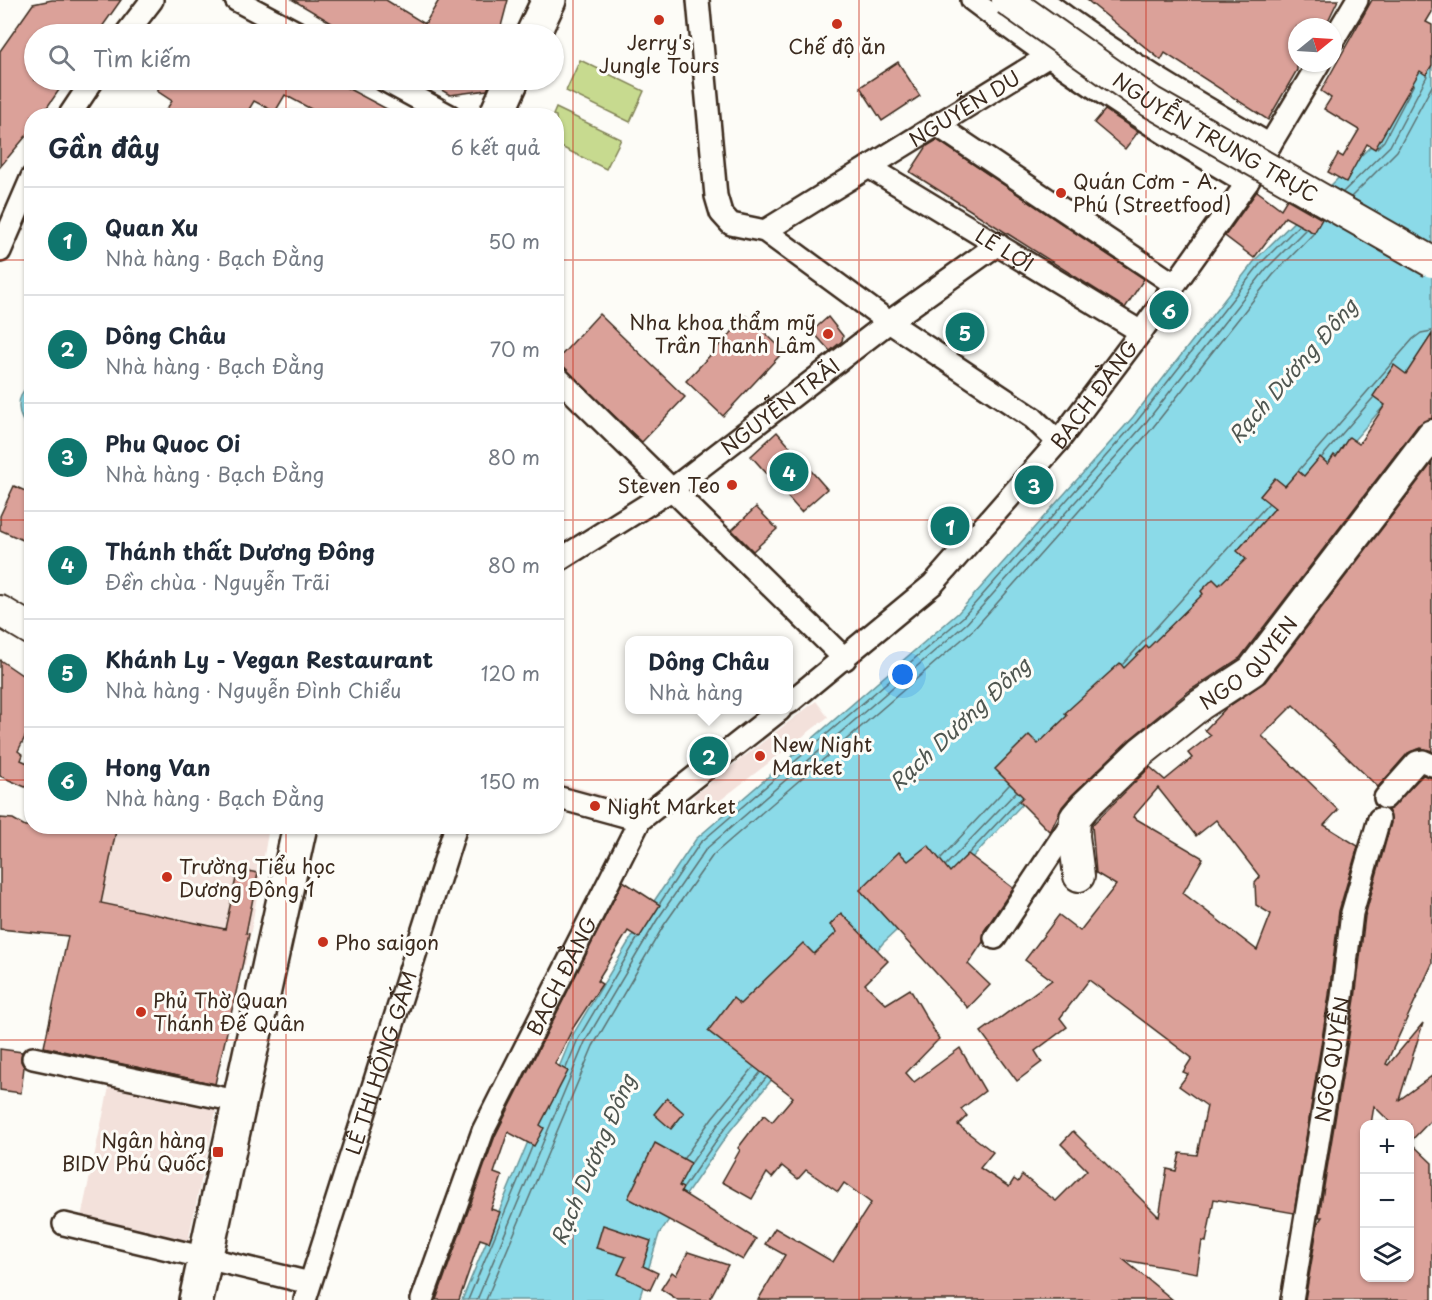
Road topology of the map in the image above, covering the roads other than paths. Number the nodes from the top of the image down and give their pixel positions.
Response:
1 (152, 0) edge
2 (236, 0) edge
3 (549, 0) edge
4 (698, 0) edge
5 (972, 0) edge
6 (1007, 0) edge
7 (1043, 0) edge
8 (1357, 0) edge
9 (134, 24) edge
10 (281, 24) edge
11 (538, 24) edge
12 (1342, 25) edge
13 (1047, 57) junction
14 (1314, 72) edge
15 (86, 90) edge
16 (402, 90) edge
17 (508, 90) edge
18 (74, 108) edge
19 (435, 108) edge
20 (500, 108) edge
21 (937, 125) junction
22 (1270, 146) junction
23 (869, 167) junction
24 (1247, 183) junction
25 (24, 196) edge
26 (765, 231) junction
27 (998, 244) junction
28 (0, 251) edge
29 (1432, 262) edge
30 (1174, 284) junction
31 (889, 322) junction
32 (1141, 332) junction
33 (564, 384) edge
34 (1432, 435) edge
35 (1058, 442) junction
36 (672, 490) junction
37 (564, 557) edge
38 (0, 610) edge
39 (24, 625) edge
40 (845, 659) junction
41 (793, 700) edge
42 (775, 714) edge
43 (1432, 765) edge
44 (1385, 798) dead end
45 (564, 799) edge
46 (1075, 818) junction
47 (1379, 819) dead end
48 (640, 820) junction
49 (298, 834) edge
50 (453, 834) edge
51 (1079, 876) dead end
52 (996, 938) dead end
53 (33, 1058) dead end
54 (241, 1102) junction
55 (64, 1224) dead end
56 (207, 1258) junction
57 (307, 1291) edge
58 (196, 1300) edge
59 (422, 1300) edge
60 (1292, 1300) edge

1 - 9 street
2 - 10 street
3 - 11 main road
4 - 26 street
5 - 13 street
6 - 29 street, NGUYỄN TRUNG TRỰC, bridge
7 - 22 street
8 - 12 street
13 - 21 street, NGUYỄN DU
13 - 24 street
14 - 22 street, BẠCH ĐẰNG
15 - 18 street
16 - 19 street
17 - 20 main road
21 - 23 street, NGUYỄN DU
21 - 30 street
22 - 24 street, BẠCH ĐẰNG
23 - 26 street, NGUYỄN DU
23 - 27 street, LÊ LỢI
24 - 30 street, BẠCH ĐẰNG
25 - 28 street
26 - 31 street
27 - 31 street, NGUYỄN TRÃI
27 - 32 street, LÊ LỢI
30 - 32 street, BẠCH ĐẰNG
31 - 35 street
31 - 36 street, NGUYỄN TRÃI
32 - 35 street, BẠCH ĐẰNG
33 - 36 street
34 - 46 street, NGO QUYEN
35 - 40 street, BẠCH ĐẰNG
36 - 37 street, NGUYỄN TRÃI
36 - 40 street
38 - 39 street
40 - 41 street, BẠCH ĐẰNG
42 - 48 street, BẠCH ĐẰNG
43 - 44 street
45 - 48 street
46 - 51 street
46 - 52 street
47 - 60 street, NGÔ QUYỀN
48 - 59 street, BẠCH ĐẰNG
49 - 54 main road
50 - 57 street, LÊ THỊ HỒNG GẤM
53 - 54 street
54 - 56 main road
55 - 56 street
56 - 57 street
56 - 58 main road

